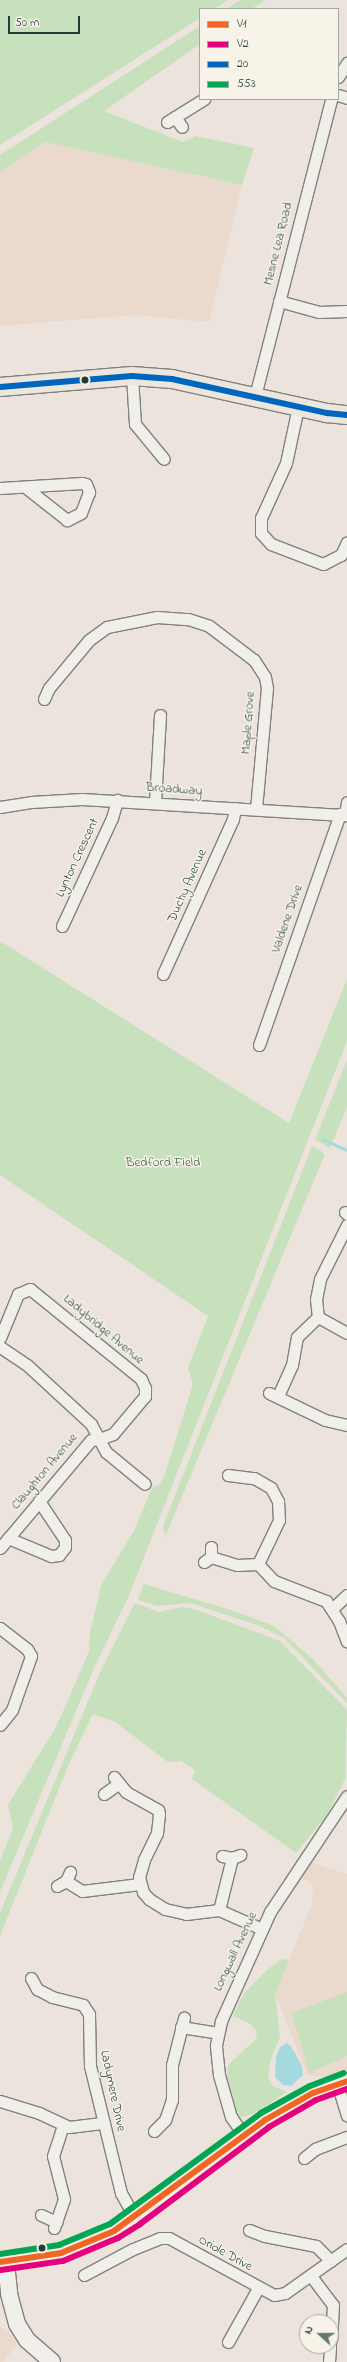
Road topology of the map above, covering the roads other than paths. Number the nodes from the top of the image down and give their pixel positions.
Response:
1 (202, 100) edge
2 (331, 100) edge
3 (182, 127) dead end
4 (279, 301) junction
5 (347, 311) edge
6 (132, 376) junction
7 (0, 387) edge
8 (255, 396) junction
9 (298, 407) junction
10 (347, 415) edge
11 (164, 459) dead end
12 (25, 487) junction
13 (0, 488) edge
14 (347, 542) edge
15 (44, 699) dead end
16 (160, 715) dead end
17 (117, 800) junction
18 (155, 802) junction
19 (347, 802) edge
20 (0, 807) edge
21 (235, 808) junction
22 (256, 809) junction
23 (344, 814) edge
24 (62, 926) dead end
25 (163, 974) dead end
26 (259, 1045) dead end
27 (347, 1225) edge
28 (318, 1317) junction
29 (347, 1333) edge
30 (0, 1338) edge
31 (0, 1347) edge
32 (347, 1425) edge
33 (99, 1439) junction
34 (228, 1475) dead end
35 (145, 1484) dead end
36 (39, 1501) junction
37 (8, 1538) junction
38 (0, 1548) edge
39 (209, 1555) dead end
40 (258, 1564) junction
41 (347, 1595) edge
42 (333, 1608) junction
43 (0, 1628) edge
44 (347, 1642) edge
45 (0, 1725) edge
46 (104, 1794) dead end
47 (346, 1802) edge
48 (231, 1856) dead end
49 (64, 1880) dead end
50 (140, 1884) junction
51 (219, 1910) junction
52 (262, 1929) junction
53 (31, 1978) dead end
54 (218, 2033) junction
55 (342, 2082) edge
56 (0, 2101) edge
57 (347, 2115) edge
58 (104, 2123) junction
59 (63, 2125) junction
60 (154, 2131) dead end
61 (244, 2136) junction
62 (347, 2137) edge
63 (304, 2158) dead end
64 (41, 2215) dead end
65 (135, 2218) junction
66 (249, 2230) dead end
67 (347, 2249) edge
68 (331, 2261) junction
69 (3, 2263) edge
70 (84, 2275) dead end
71 (311, 2276) junction
72 (258, 2288) junction
73 (5, 2302) edge
74 (332, 2314) edge
75 (228, 2342) dead end
76 (52, 2362) edge

1 - 3 street
2 - 4 street, Mesne Lea Road
4 - 5 street
4 - 8 street, Mesne Lea Road
6 - 7 main road
6 - 8 main road
6 - 11 street
8 - 9 main road
9 - 10 main road
9 - 14 street
12 - 12 street
12 - 13 street
15 - 22 street, Maple Grove
16 - 18 street
17 - 18 street, Broadway
17 - 20 street, Broadway
17 - 24 street, Lynton Crescent
18 - 21 street, Broadway
19 - 23 street, Valdene Drive
21 - 22 street, Broadway
21 - 25 street, Duchy Avenue
22 - 23 street, Broadway
23 - 26 street, Valdene Drive
27 - 28 street
28 - 29 street
28 - 32 street
30 - 33 street, Ladybridge Avenue
31 - 33 street
33 - 35 street
33 - 36 street, Claughton Avenue
34 - 40 street
36 - 37 street, Claughton Avenue
36 - 37 street
37 - 38 street, Claughton Avenue
39 - 40 street
40 - 42 street
41 - 42 street
42 - 44 street
43 - 45 street
46 - 50 street
47 - 52 street, Longwall Avenue
48 - 51 street
49 - 50 street
50 - 51 street
51 - 52 street
52 - 54 street, Longwall Avenue
53 - 58 street, Ladymere Drive
54 - 60 street
54 - 61 street, Longwall Avenue
55 - 57 street
55 - 61 main road
56 - 59 street
58 - 59 street
58 - 65 street, Ladymere Drive
59 - 64 street
61 - 65 main road
62 - 63 street
65 - 69 main road
66 - 68 street
67 - 68 street, Oriole Drive
68 - 71 street, Oriole Drive
69 - 73 main road
70 - 72 street, Oriole Drive
71 - 72 street, Oriole Drive
71 - 74 street
72 - 75 street
73 - 76 main road

